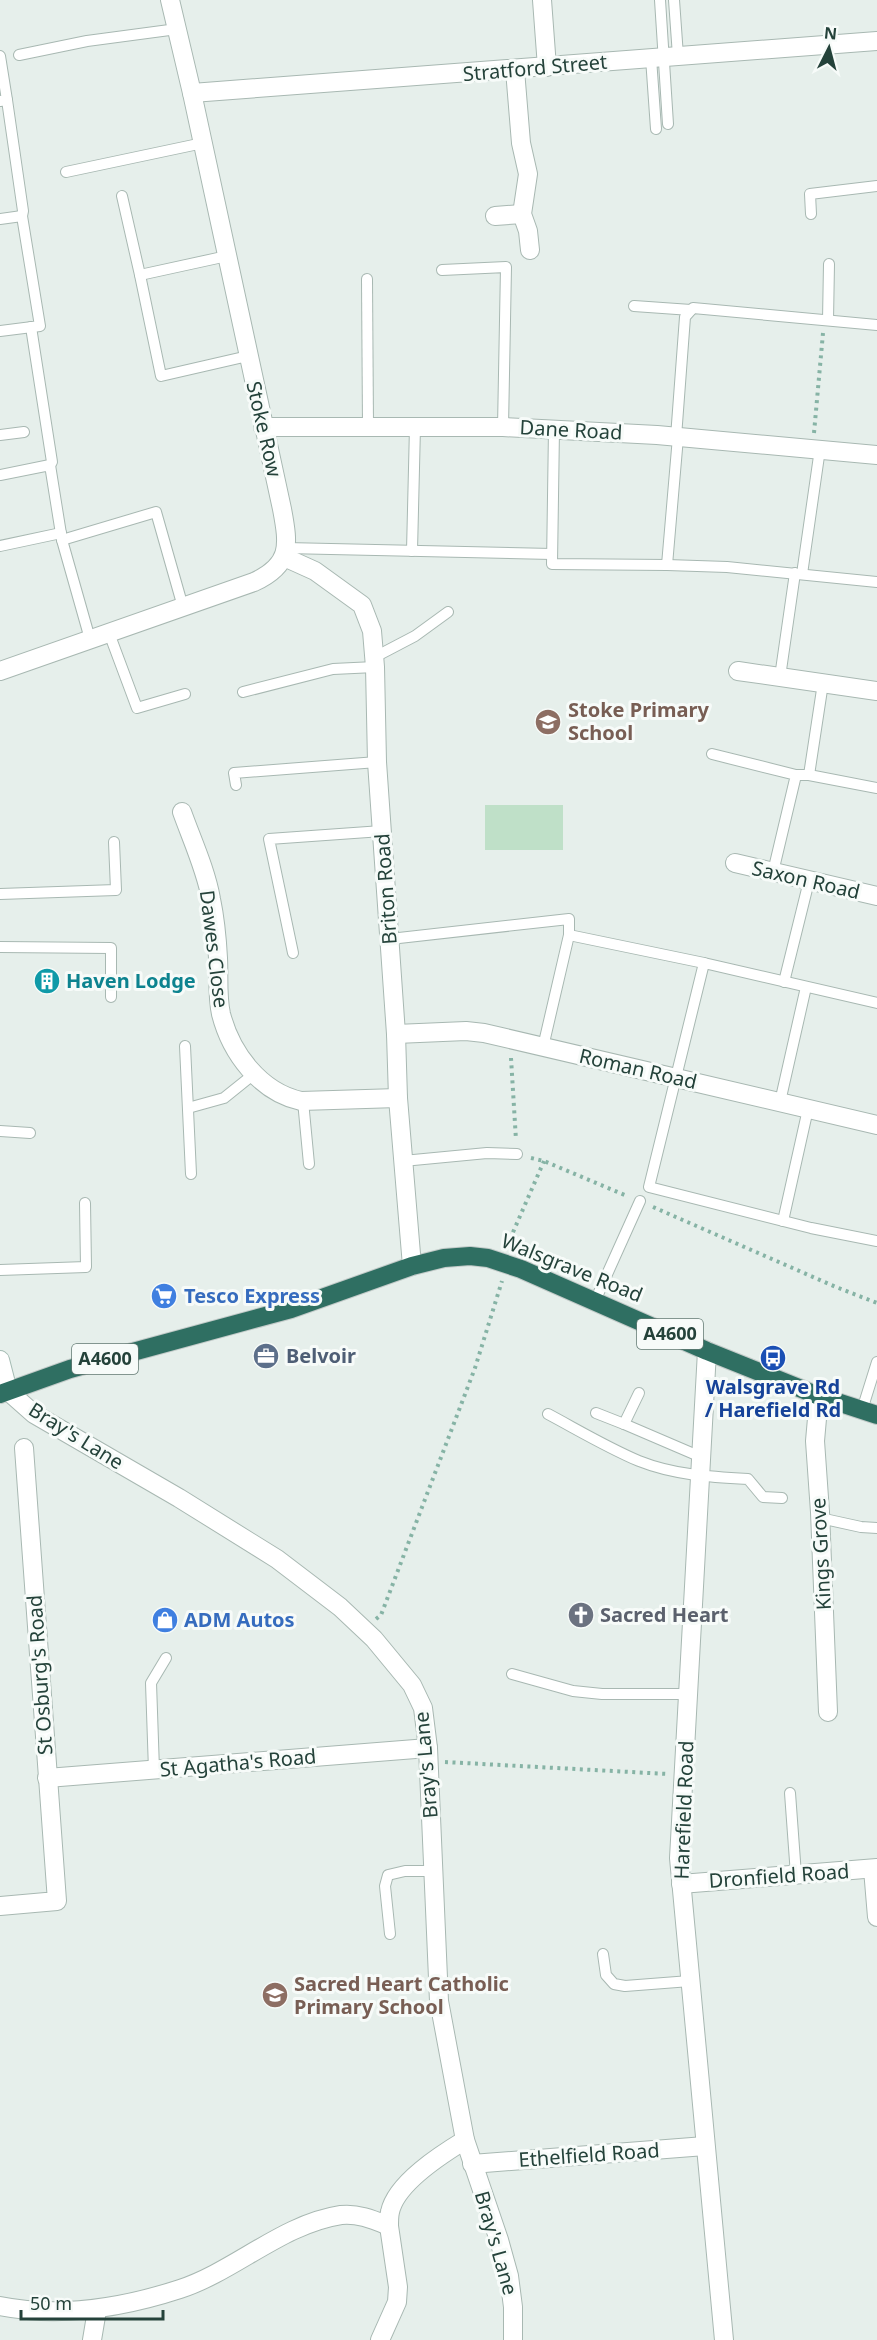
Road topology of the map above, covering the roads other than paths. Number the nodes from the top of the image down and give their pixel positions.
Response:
1 (170, 0) edge
2 (542, 0) edge
3 (660, 0) edge
4 (674, 0) edge
5 (177, 29) junction
6 (877, 41) edge
7 (19, 55) dead end
8 (0, 56) edge
9 (665, 57) junction
10 (547, 67) junction
11 (515, 70) junction
12 (192, 93) junction
13 (3, 100) edge
14 (668, 124) dead end
15 (656, 129) dead end
16 (203, 143) junction
17 (66, 172) dead end
18 (877, 186) edge
19 (122, 196) dead end
20 (522, 214) junction
21 (811, 214) dead end
22 (22, 216) junction
23 (495, 216) dead end
24 (0, 219) edge
25 (530, 250) dead end
26 (227, 256) junction
27 (830, 264) dead end
28 (442, 270) dead end
29 (140, 275) junction
30 (367, 279) dead end
31 (634, 306) dead end
32 (691, 310) junction
33 (826, 320) junction
34 (877, 325) edge
35 (31, 327) junction
36 (0, 331) edge
37 (248, 356) junction
38 (263, 427) junction
39 (368, 427) junction
40 (415, 427) junction
41 (503, 427) junction
42 (554, 429) junction
43 (24, 432) dead end
44 (0, 435) edge
45 (677, 437) junction
46 (816, 449) junction
47 (877, 455) edge
48 (50, 465) junction
49 (0, 475) edge
50 (62, 537) junction
51 (0, 546) edge
52 (412, 550) junction
53 (285, 552) junction
54 (552, 554) junction
55 (667, 565) junction
56 (799, 574) junction
57 (877, 582) edge
58 (183, 607) junction
59 (448, 612) dead end
60 (109, 633) junction
61 (90, 639) junction
62 (374, 662) junction
63 (0, 671) edge
64 (738, 671) dead end
65 (780, 677) junction
66 (823, 683) junction
67 (877, 691) edge
68 (243, 692) dead end
69 (185, 694) dead end
70 (712, 754) dead end
71 (377, 762) junction
72 (809, 774) junction
73 (796, 775) junction
74 (237, 786) dead end
75 (877, 788) edge
76 (182, 812) dead end
77 (382, 831) junction
78 (114, 843) dead end
79 (735, 863) dead end
80 (773, 872) junction
81 (809, 881) junction
82 (0, 894) edge
83 (877, 896) edge
84 (569, 934) junction
85 (390, 939) junction
86 (0, 947) edge
87 (292, 953) dead end
88 (704, 963) junction
89 (784, 982) junction
90 (806, 987) junction
91 (111, 997) dead end
92 (877, 1003) edge
93 (396, 1034) junction
94 (185, 1046) dead end
95 (543, 1047) junction
96 (254, 1074) junction
97 (676, 1078) junction
98 (398, 1098) junction
99 (303, 1101) junction
100 (780, 1102) junction
101 (188, 1108) junction
102 (808, 1109) junction
103 (877, 1125) edge
104 (0, 1131) edge
105 (30, 1133) dead end
106 (517, 1154) dead end
107 (403, 1161) junction
108 (309, 1164) dead end
109 (190, 1174) dead end
110 (640, 1202) dead end
111 (85, 1203) dead end
112 (783, 1221) junction
113 (877, 1241) edge
114 (412, 1266) junction
115 (0, 1270) edge
116 (595, 1301) junction
117 (707, 1351) junction
118 (0, 1360) edge
119 (877, 1362) edge
120 (4, 1392) edge
121 (639, 1393) dead end
122 (819, 1396) junction
123 (870, 1412) edge
124 (596, 1413) dead end
125 (548, 1414) dead end
126 (624, 1424) junction
127 (24, 1448) dead end
128 (701, 1457) junction
129 (700, 1476) junction
130 (782, 1498) dead end
131 (820, 1518) junction
132 (877, 1528) edge
133 (166, 1658) dead end
134 (512, 1674) dead end
135 (689, 1694) junction
136 (828, 1712) dead end
137 (429, 1755) junction
138 (154, 1770) junction
139 (47, 1778) junction
140 (790, 1794) dead end
141 (875, 1869) edge
142 (434, 1871) junction
143 (796, 1875) junction
144 (681, 1884) junction
145 (0, 1906) edge
146 (877, 1917) edge
147 (390, 1934) dead end
148 (603, 1954) dead end
149 (690, 1981) junction
150 (465, 2140) junction
151 (705, 2146) junction
152 (472, 2164) junction
153 (389, 2226) junction
154 (0, 2306) edge
155 (97, 2310) junction
156 (92, 2340) edge
157 (380, 2340) edge
158 (513, 2340) edge
159 (724, 2340) edge

1 - 5 street, Stoke Row
2 - 10 street
3 - 9 lane
4 - 9 lane
5 - 7 lane
5 - 12 street, Stoke Row
6 - 9 street, Stratford Street
8 - 13 lane
9 - 10 street, Stratford Street
9 - 14 lane
9 - 15 lane
10 - 11 street, Stratford Street
11 - 12 street, Stratford Street
11 - 20 street
12 - 16 street, Stoke Row
13 - 22 lane
16 - 17 lane
16 - 26 street, Stoke Row
18 - 21 lane
19 - 29 lane
20 - 23 street
20 - 25 street
22 - 24 lane
22 - 35 lane
26 - 29 lane
26 - 37 street, Stoke Row
27 - 33 lane
28 - 41 lane
29 - 37 lane
30 - 39 lane
31 - 32 lane
32 - 33 lane
32 - 45 lane
33 - 34 lane
35 - 36 lane
35 - 48 lane
37 - 38 street, Stoke Row
38 - 39 street, Dane Road
38 - 53 street, Stoke Row
39 - 40 street, Dane Road
40 - 41 street, Dane Road
40 - 52 lane
41 - 42 street, Dane Road
42 - 45 street, Dane Road
42 - 54 lane
43 - 44 lane
45 - 46 street, Dane Road
45 - 55 lane
46 - 47 street, Dane Road
46 - 56 lane
48 - 49 lane
48 - 50 lane
50 - 51 lane
50 - 58 lane
50 - 61 lane
52 - 53 lane
52 - 54 lane
53 - 58 street
53 - 62 street, Briton Road
54 - 55 lane
55 - 56 lane
56 - 57 lane
56 - 65 lane
58 - 60 street
59 - 62 lane
60 - 61 street
60 - 69 lane
61 - 63 street
62 - 68 lane
62 - 71 street, Briton Road
64 - 65 street
65 - 66 street
66 - 67 street
66 - 72 lane
70 - 73 lane
71 - 74 lane
71 - 77 street, Briton Road
72 - 73 lane
72 - 75 lane
73 - 80 lane
76 - 96 street, Dawes Close
77 - 85 street, Briton Road
77 - 87 lane
78 - 82 lane
79 - 80 street, Saxon Road
80 - 81 street, Saxon Road
81 - 83 street, Saxon Road
81 - 89 lane
84 - 85 lane
84 - 88 lane
84 - 95 lane
85 - 93 street, Briton Road
86 - 91 lane
88 - 89 lane
88 - 97 lane
89 - 90 lane
90 - 92 lane
90 - 100 lane
93 - 95 street, Roman Road
93 - 98 street, Briton Road
94 - 101 lane
95 - 97 street, Roman Road
96 - 99 street, Dawes Close
96 - 101 lane
97 - 100 street, Roman Road
97 - 112 lane
98 - 99 street, Dawes Close
98 - 107 street, Briton Road
99 - 108 lane
100 - 102 street, Roman Road
101 - 109 lane
102 - 103 street, Roman Road
102 - 112 lane
104 - 105 lane
106 - 107 lane
107 - 114 street, Briton Road
110 - 116 lane
111 - 115 lane
112 - 113 lane
114 - 116 highway, Walsgrave Road / A4600
114 - 120 highway, Walsgrave Road / A4600
116 - 117 highway, Walsgrave Road / A4600
117 - 122 highway, Walsgrave Road / A4600
117 - 128 street, Harefield Road
118 - 120 street
119 - 123 lane
120 - 137 street, Bray's Lane
121 - 126 lane
122 - 123 highway, Walsgrave Road / A4600
122 - 131 street, Kings Grove
124 - 126 lane
125 - 129 lane
126 - 128 lane
127 - 139 street, St Osburg's Road
128 - 129 street, Harefield Road
129 - 130 lane
129 - 135 street, Harefield Road
131 - 132 lane
131 - 136 street, Kings Grove
133 - 138 lane
134 - 135 lane
135 - 144 street, Harefield Road
137 - 138 street, St Agatha's Road
137 - 142 street, Bray's Lane
138 - 139 street, St Agatha's Road
139 - 145 street, St Osburg's Road
140 - 143 lane
141 - 143 street, Dronfield Road
141 - 146 street
142 - 147 lane
142 - 150 street, Bray's Lane
143 - 144 street, Dronfield Road
144 - 149 street, Harefield Road
148 - 149 lane
149 - 151 street, Harefield Road
150 - 152 street, Bray's Lane
150 - 153 street
151 - 152 street, Ethelfield Road
151 - 159 street, Harefield Road
152 - 158 street, Bray's Lane
153 - 155 street
153 - 157 street
154 - 155 street
155 - 156 street

